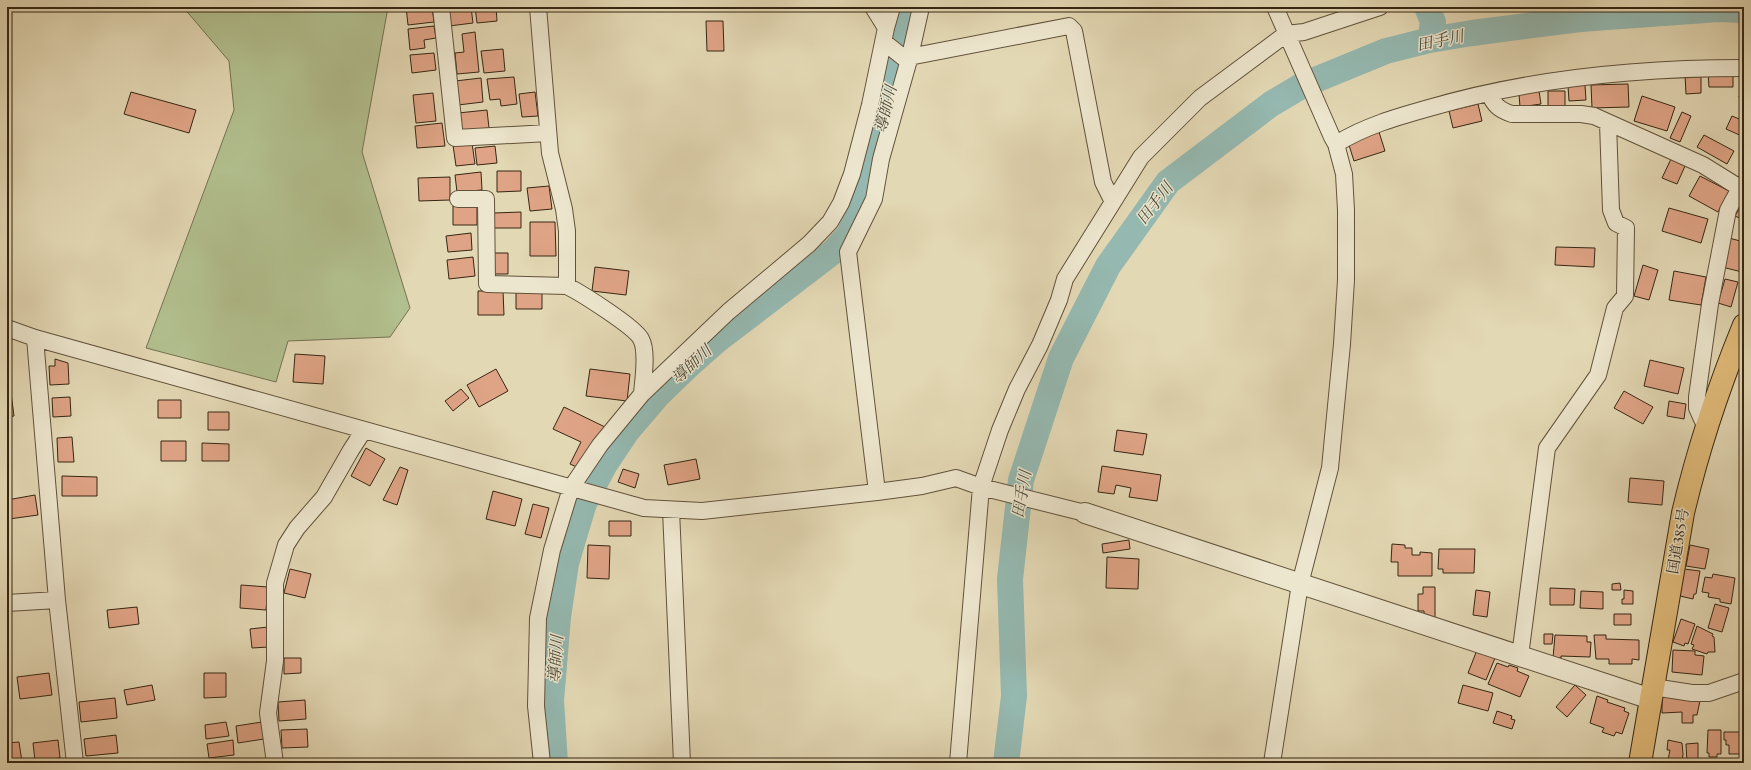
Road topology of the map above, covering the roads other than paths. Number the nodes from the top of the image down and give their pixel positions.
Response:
1 (441, 7) edge
2 (538, 7) edge
3 (873, 7) edge
4 (892, 7) edge
5 (921, 7) edge
6 (1275, 7) edge
7 (1380, 7) edge
8 (885, 35) junction
9 (1288, 39) junction
10 (907, 57) junction
11 (1744, 68) edge
12 (1489, 93) junction
13 (1608, 123) junction
14 (548, 133) junction
15 (1334, 140) junction
16 (1742, 185) edge
17 (458, 199) dead end
18 (1113, 202) junction
19 (567, 286) junction
20 (7, 328) edge
21 (1742, 333) edge
22 (35, 338) junction
23 (642, 394) junction
24 (1706, 428) junction
25 (364, 430) junction
26 (981, 486) junction
27 (571, 488) junction
28 (878, 492) junction
29 (671, 510) junction
30 (1085, 513) joint
31 (1300, 584) junction
32 (57, 600) junction
33 (7, 603) edge
34 (1520, 656) junction
35 (1744, 681) edge
36 (1652, 693) junction
37 (75, 763) edge
38 (274, 763) edge
39 (542, 763) edge
40 (682, 763) edge
41 (958, 763) edge
42 (1272, 763) edge
43 (1640, 763) edge

1 - 14 street
2 - 14 street
3 - 8 street
4 - 8 street
5 - 10 street
6 - 9 street
7 - 9 street
8 - 10 street
8 - 23 street
9 - 15 street
9 - 18 street
10 - 18 street
10 - 28 street
11 - 12 street
12 - 13 street
12 - 15 street
13 - 16 street
13 - 34 street
14 - 19 street
15 - 31 street
16 - 24 street
17 - 19 street
18 - 26 street
19 - 23 street
20 - 22 street
21 - 24 highway, 国道385号
22 - 25 street
22 - 32 street
23 - 27 street
24 - 36 highway, 国道385号
25 - 27 street
25 - 38 street
26 - 28 street
26 - 30 street
26 - 41 street
27 - 29 street
27 - 39 street
28 - 29 street
29 - 40 street
30 - 31 street
31 - 34 street
31 - 42 street
32 - 33 street
32 - 37 street
34 - 36 street
35 - 36 street
36 - 43 highway, 国道385号

